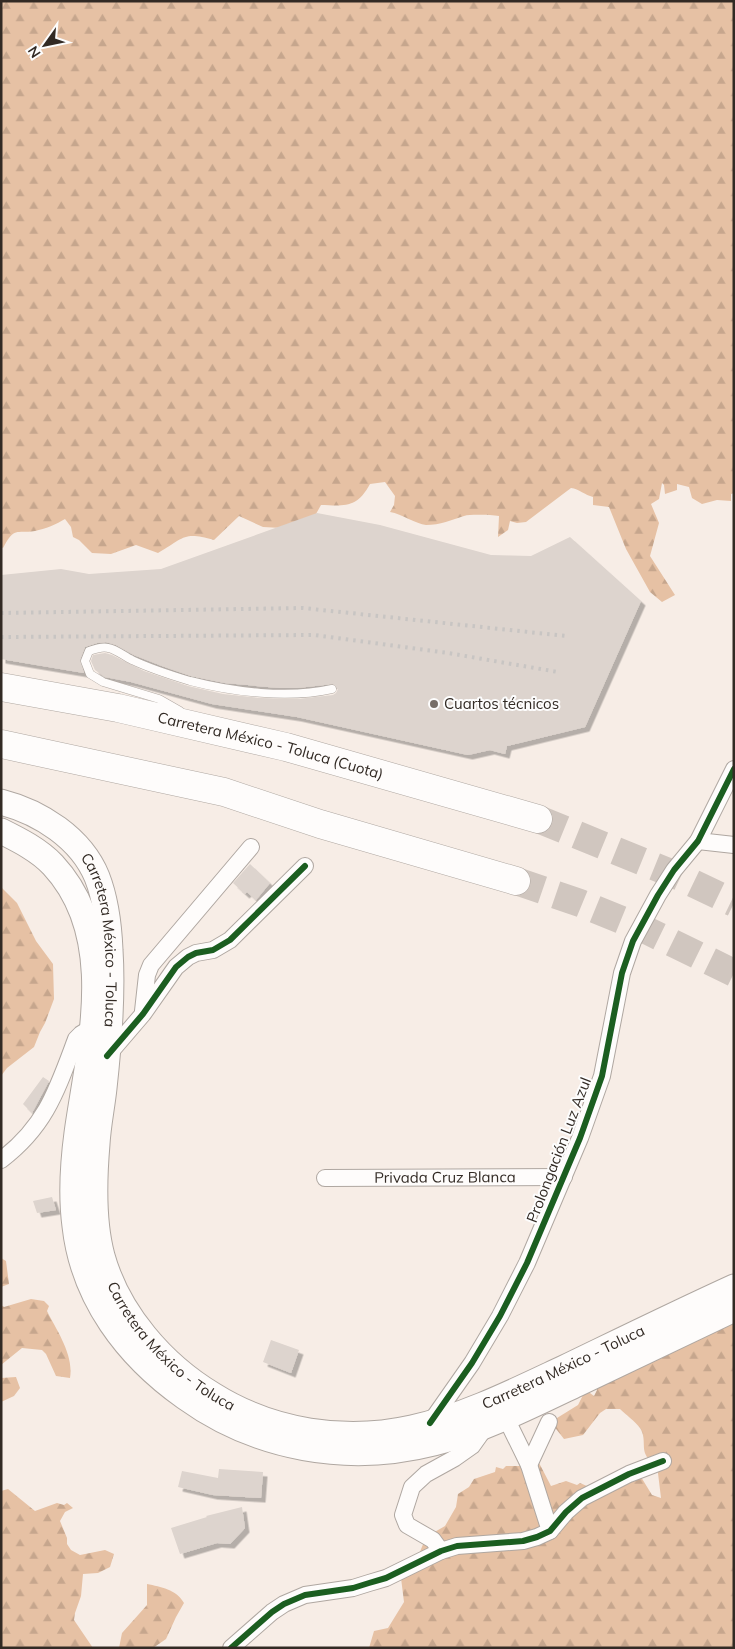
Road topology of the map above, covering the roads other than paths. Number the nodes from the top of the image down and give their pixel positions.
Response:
1 (1, 687) edge
2 (332, 689) dead end
3 (210, 729) junction
4 (1, 744) edge
5 (734, 769) edge
6 (1, 802) edge
7 (538, 819) tunnel mouth
8 (1, 831) edge
9 (698, 840) junction
10 (734, 845) edge
11 (251, 848) dead end
12 (305, 866) dead end
13 (516, 881) tunnel mouth
14 (143, 1014) junction
15 (94, 1026) junction
16 (107, 1056) junction
17 (1, 1160) edge
18 (564, 1177) junction
19 (325, 1178) dead end
20 (734, 1287) edge
21 (734, 1309) edge
22 (497, 1420) junction
23 (549, 1422) dead end
24 (430, 1423) junction
25 (663, 1461) dead end
26 (529, 1465) junction
27 (550, 1531) junction
28 (441, 1551) junction
29 (231, 1648) edge

1 - 3 highway, Carretera México - Toluca (Cuota)
2 - 3 lane
3 - 7 highway, Carretera México - Toluca (Cuota)
4 - 13 highway
5 - 9 street, Prolongación Luz Azul
6 - 16 main road, Carretera México - Toluca
8 - 15 main road, Carretera México - Toluca
9 - 10 street
9 - 18 street, Prolongación Luz Azul
11 - 14 street
12 - 14 street
14 - 16 street
15 - 17 street
15 - 22 main road, Carretera México - Toluca
16 - 24 main road, Carretera México - Toluca
18 - 19 street, Privada Cruz Blanca
18 - 24 street, Prolongación Luz Azul
20 - 24 main road, Carretera México - Toluca
21 - 22 main road, Carretera México - Toluca
22 - 26 street
22 - 28 street
23 - 26 street
25 - 27 street
26 - 27 street
27 - 28 street
28 - 29 street

